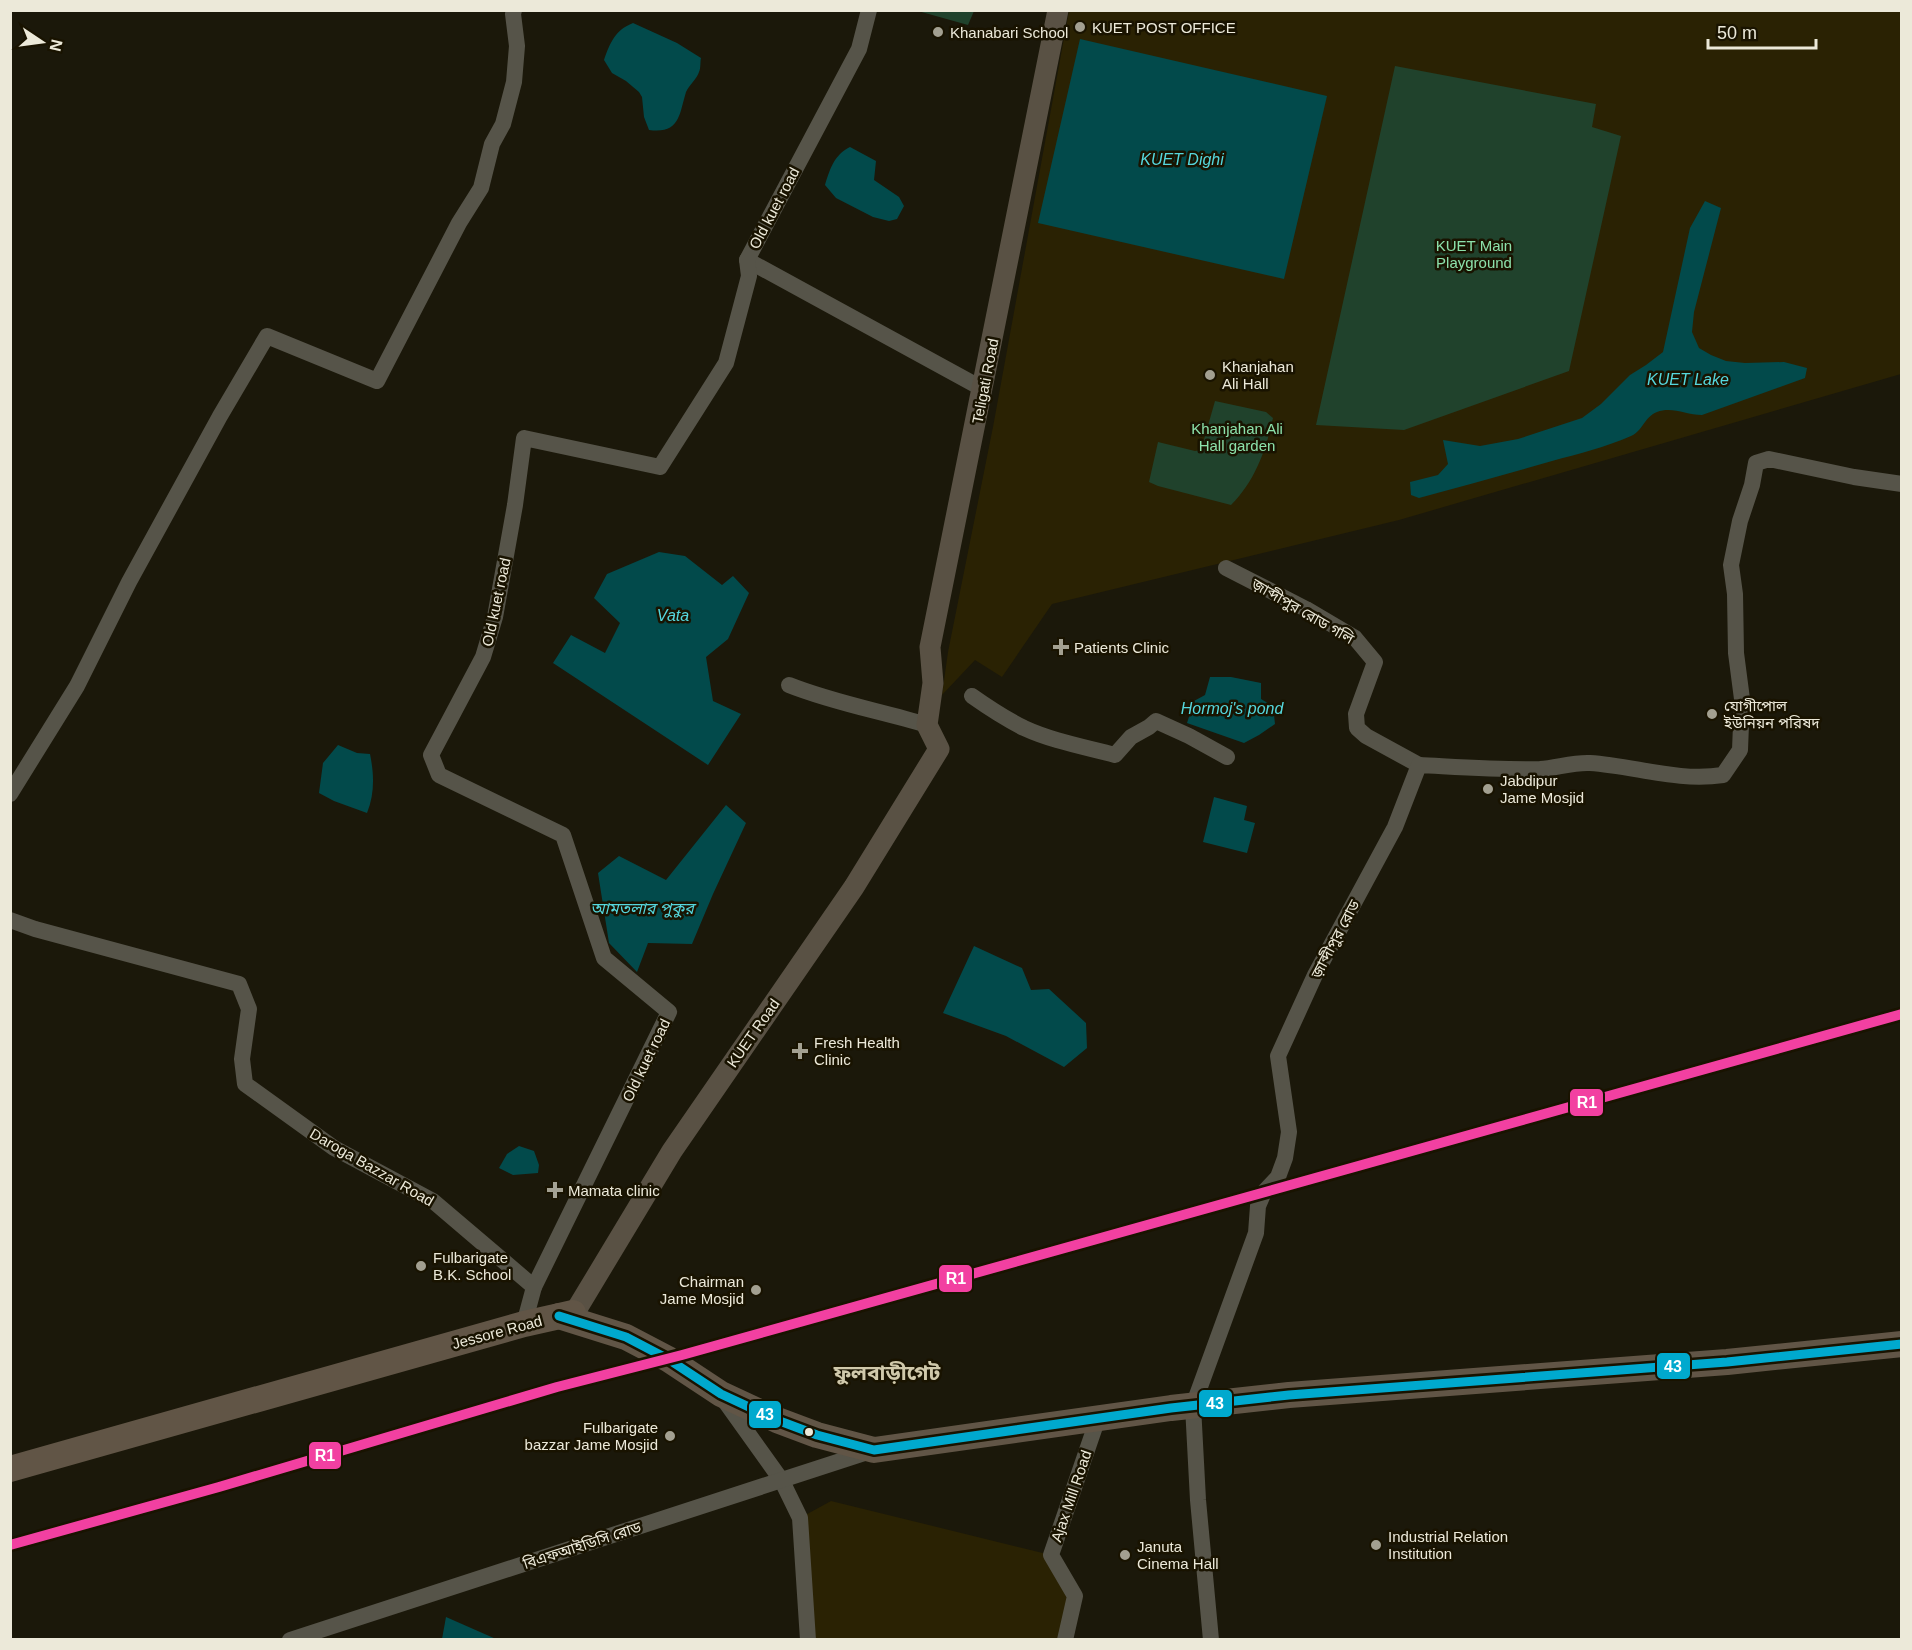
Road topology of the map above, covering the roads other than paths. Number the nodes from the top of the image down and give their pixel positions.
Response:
1 (514, 10) edge
2 (1058, 10) edge
3 (866, 12) edge
4 (747, 260) junction
5 (983, 389) junction
6 (1902, 484) edge
7 (1226, 568) dead end
8 (789, 685) dead end
9 (972, 696) dead end
10 (927, 725) junction
11 (1227, 757) dead end
12 (1419, 765) junction
13 (10, 794) edge
14 (10, 920) edge
15 (534, 1287) junction
16 (569, 1316) junction
17 (524, 1324) junction
18 (1902, 1344) edge
19 (716, 1386) junction
20 (1193, 1406) junction
21 (1098, 1418) junction
22 (874, 1450) junction
23 (10, 1469) edge
24 (782, 1481) junction
25 (290, 1640) edge
26 (808, 1640) edge
27 (1065, 1640) edge
28 (1211, 1640) edge

1 - 13 street
2 - 5 main road, Teligati Road
3 - 4 street, Old kuet road
4 - 5 street
4 - 15 street, Old kuet road
5 - 10 main road, Teligati Road
6 - 12 street
7 - 12 street, জ়াব্দীপুর রোড গলি
8 - 10 street
9 - 11 street
10 - 16 main road, KUET Road
12 - 20 street, জ়াব্দীপুর রোড
14 - 15 street, Daroga Bazzar Road
15 - 17 street, Old kuet road
16 - 17 highway, Jessore Road
16 - 19 highway
17 - 23 highway, Jessore Road
18 - 20 highway
19 - 22 highway
19 - 24 street
20 - 21 highway
20 - 28 street
21 - 22 highway
21 - 27 street, Ajax Mill Road
22 - 24 street, বিএফআইডিসি রোড
24 - 25 street, বিএফআইডিসি রোড
24 - 26 street

